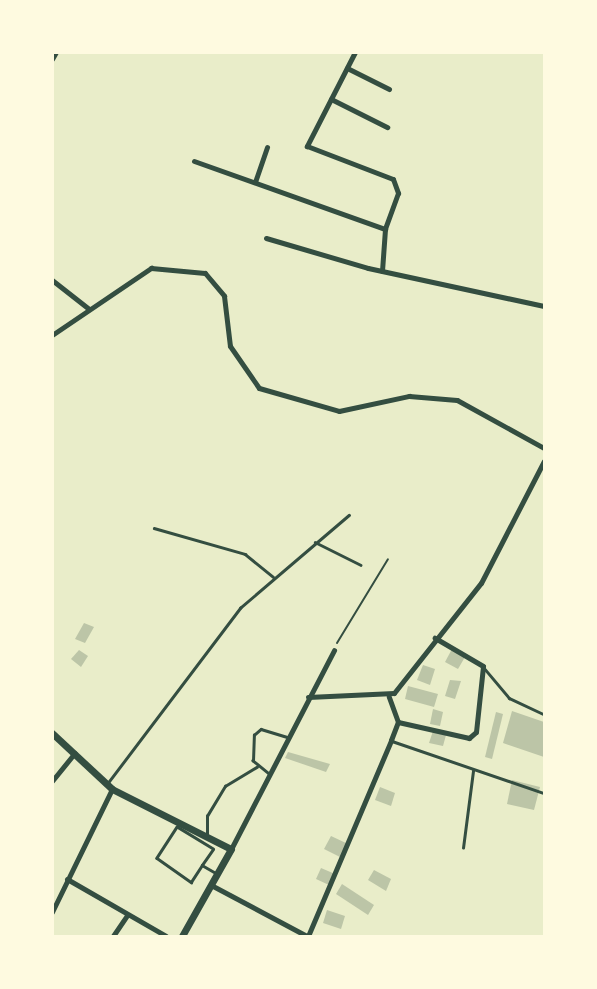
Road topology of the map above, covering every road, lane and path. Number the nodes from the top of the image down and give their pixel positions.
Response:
1 (56, 52) edge
2 (355, 52) edge
3 (52, 59) edge
4 (347, 68) junction
5 (389, 89) dead end
6 (331, 99) junction
7 (387, 127) dead end
8 (267, 148) dead end
9 (194, 161) dead end
10 (255, 182) junction
11 (385, 229) junction
12 (267, 238) dead end
13 (382, 271) junction
14 (52, 280) edge
15 (544, 306) edge
16 (89, 309) junction
17 (52, 335) edge
18 (544, 448) edge
19 (544, 461) edge
20 (349, 515) dead end
21 (154, 528) dead end
22 (315, 542) junction
23 (388, 559) dead end
24 (361, 565) dead end
25 (273, 577) junction
26 (435, 638) junction
27 (334, 650) joint
28 (483, 666) junction
29 (389, 696) junction
30 (308, 697) junction
31 (544, 714) edge
32 (398, 722) junction
33 (52, 733) edge
34 (287, 737) junction
35 (391, 740) junction
36 (75, 754) junction
37 (257, 767) junction
38 (474, 771) junction
39 (269, 774) junction
40 (52, 780) edge
41 (110, 786) junction
42 (544, 793) edge
43 (209, 838) junction
44 (463, 848) dead end
45 (231, 849) junction
46 (202, 865) junction
47 (217, 874) junction
48 (68, 879) junction
49 (211, 885) junction
50 (52, 912) edge
51 (127, 915) junction
52 (113, 936) edge
53 (166, 936) edge
54 (182, 936) edge
55 (307, 936) edge

1 - 3 street
2 - 4 street
4 - 5 street
4 - 6 street
6 - 7 street
6 - 11 street
8 - 10 street
9 - 10 street
10 - 11 street
11 - 13 street
12 - 13 street
13 - 15 street
14 - 16 street
16 - 17 street
16 - 18 street
19 - 26 street
20 - 22 lane
21 - 25 lane
22 - 24 lane
22 - 25 lane
23 - 27 path
25 - 41 lane
26 - 28 street
26 - 29 street
27 - 30 street
28 - 31 lane
28 - 32 street
29 - 30 street
29 - 32 street
30 - 34 street
32 - 35 street
33 - 36 street
34 - 37 lane
34 - 39 street
35 - 38 lane
35 - 55 street
36 - 40 street
36 - 41 street
37 - 39 lane
37 - 43 lane
38 - 42 lane
38 - 44 lane
39 - 45 street
41 - 43 street
41 - 48 street
43 - 45 street
45 - 47 street
46 - 46 lane
46 - 47 lane
47 - 49 street
48 - 50 street
48 - 51 street
49 - 54 street
49 - 55 street
51 - 52 street
51 - 53 street

